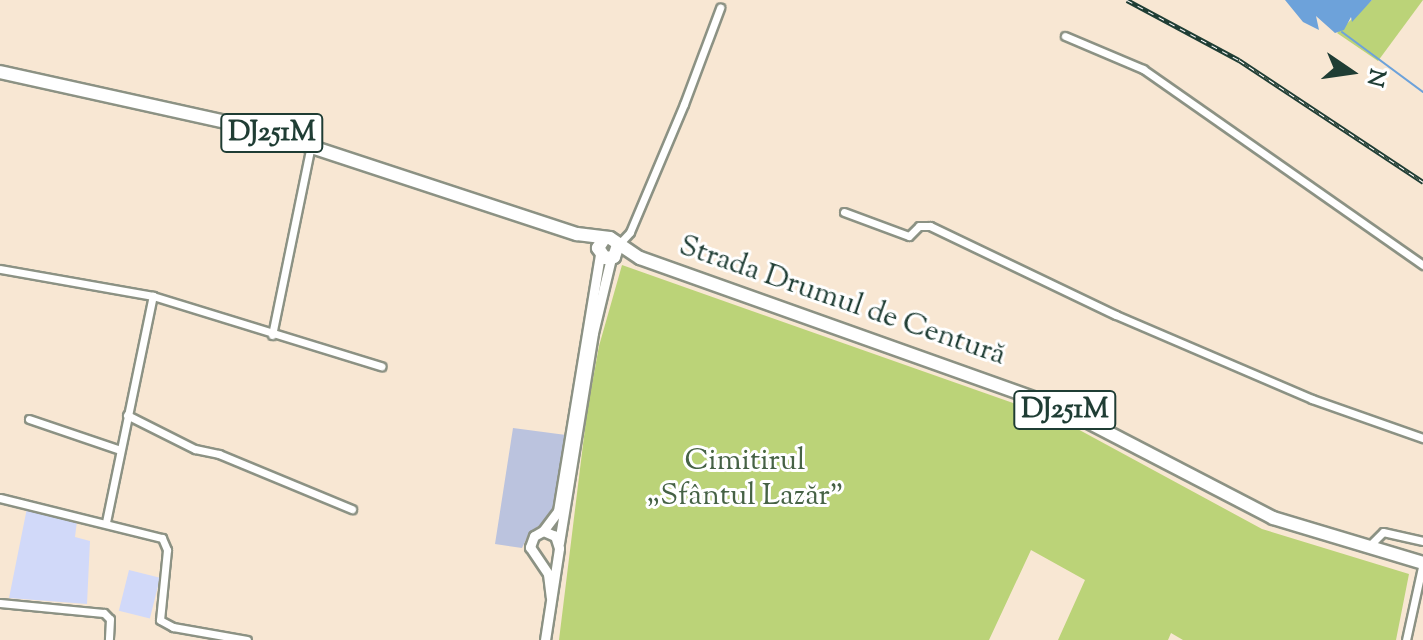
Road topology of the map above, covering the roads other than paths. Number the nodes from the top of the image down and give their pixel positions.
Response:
1 (720, 8) dead end
2 (1065, 36) dead end
3 (0, 72) edge
4 (311, 145) junction
5 (844, 212) dead end
6 (608, 251) junction
7 (1423, 265) edge
8 (0, 269) edge
9 (153, 296) junction
10 (272, 335) junction
11 (381, 366) dead end
12 (127, 415) junction
13 (29, 419) dead end
14 (1423, 438) edge
15 (120, 450) junction
16 (0, 498) edge
17 (352, 509) dead end
18 (106, 522) junction
19 (543, 531) junction
20 (1423, 541) edge
21 (1368, 547) junction
22 (558, 548) junction
23 (540, 560) junction
24 (1423, 563) edge
25 (551, 597) junction
26 (0, 603) edge
27 (109, 640) edge
28 (247, 640) edge
29 (545, 640) edge
30 (1406, 640) edge

1 - 6 street
2 - 7 street
3 - 4 highway, DJ251M
4 - 6 highway, DJ251M
4 - 10 street
5 - 14 street
6 - 19 main road
6 - 21 highway, Strada Drumul de Centură / DJ251M
6 - 22 main road
8 - 9 street
9 - 10 street
9 - 12 street
10 - 11 street
12 - 15 street
12 - 17 street
13 - 15 street
15 - 18 street
16 - 18 street
18 - 28 street
19 - 22 main road
19 - 23 main road
20 - 21 street
21 - 24 highway, Strada Drumul de Centură / DJ251M
22 - 23 main road
22 - 25 main road
23 - 25 main road
24 - 30 street
25 - 29 main road
26 - 27 street

